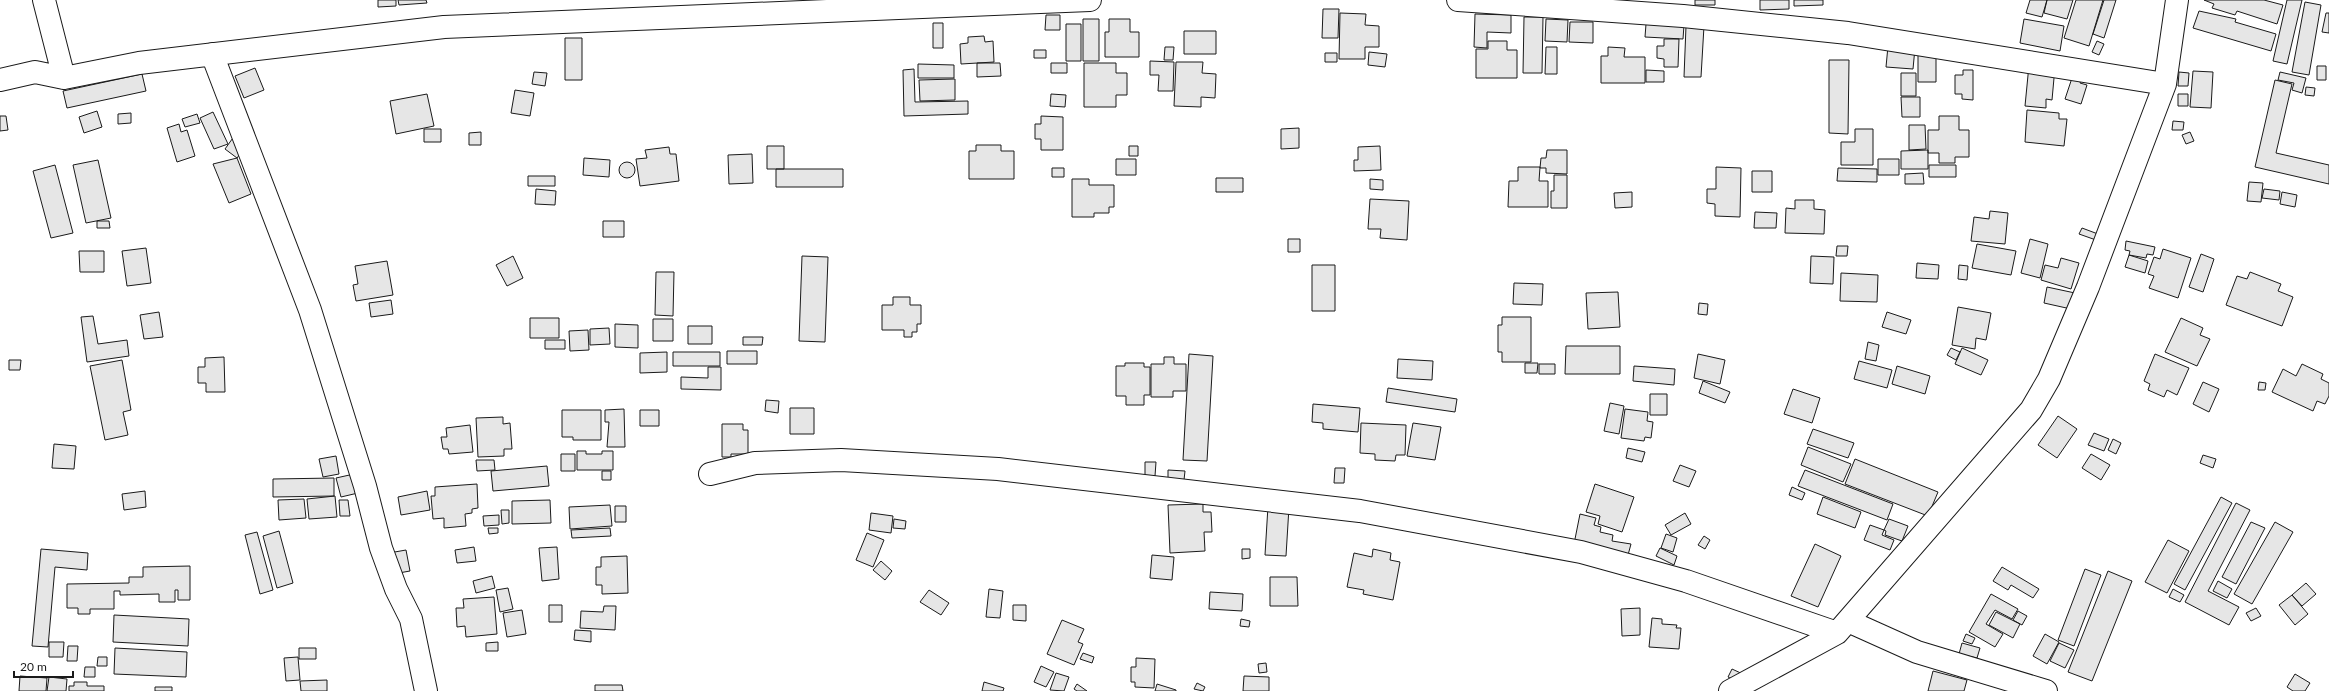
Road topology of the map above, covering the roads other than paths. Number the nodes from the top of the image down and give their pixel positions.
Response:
1 (44, 0) edge
2 (1090, 0) edge
3 (1458, 0) edge
4 (2177, 0) edge
5 (1682, 8) edge
6 (212, 54) junction
7 (64, 78) junction
8 (0, 80) edge
9 (2165, 84) junction
10 (710, 474) dead end
11 (1843, 627) junction
12 (426, 691) edge
13 (1730, 691) edge
14 (2046, 691) edge

1 - 7 street
2 - 6 street
3 - 5 street
4 - 9 street
5 - 9 street
6 - 7 street
6 - 12 street
7 - 8 street
9 - 11 street
10 - 11 street
11 - 13 street
11 - 14 street

